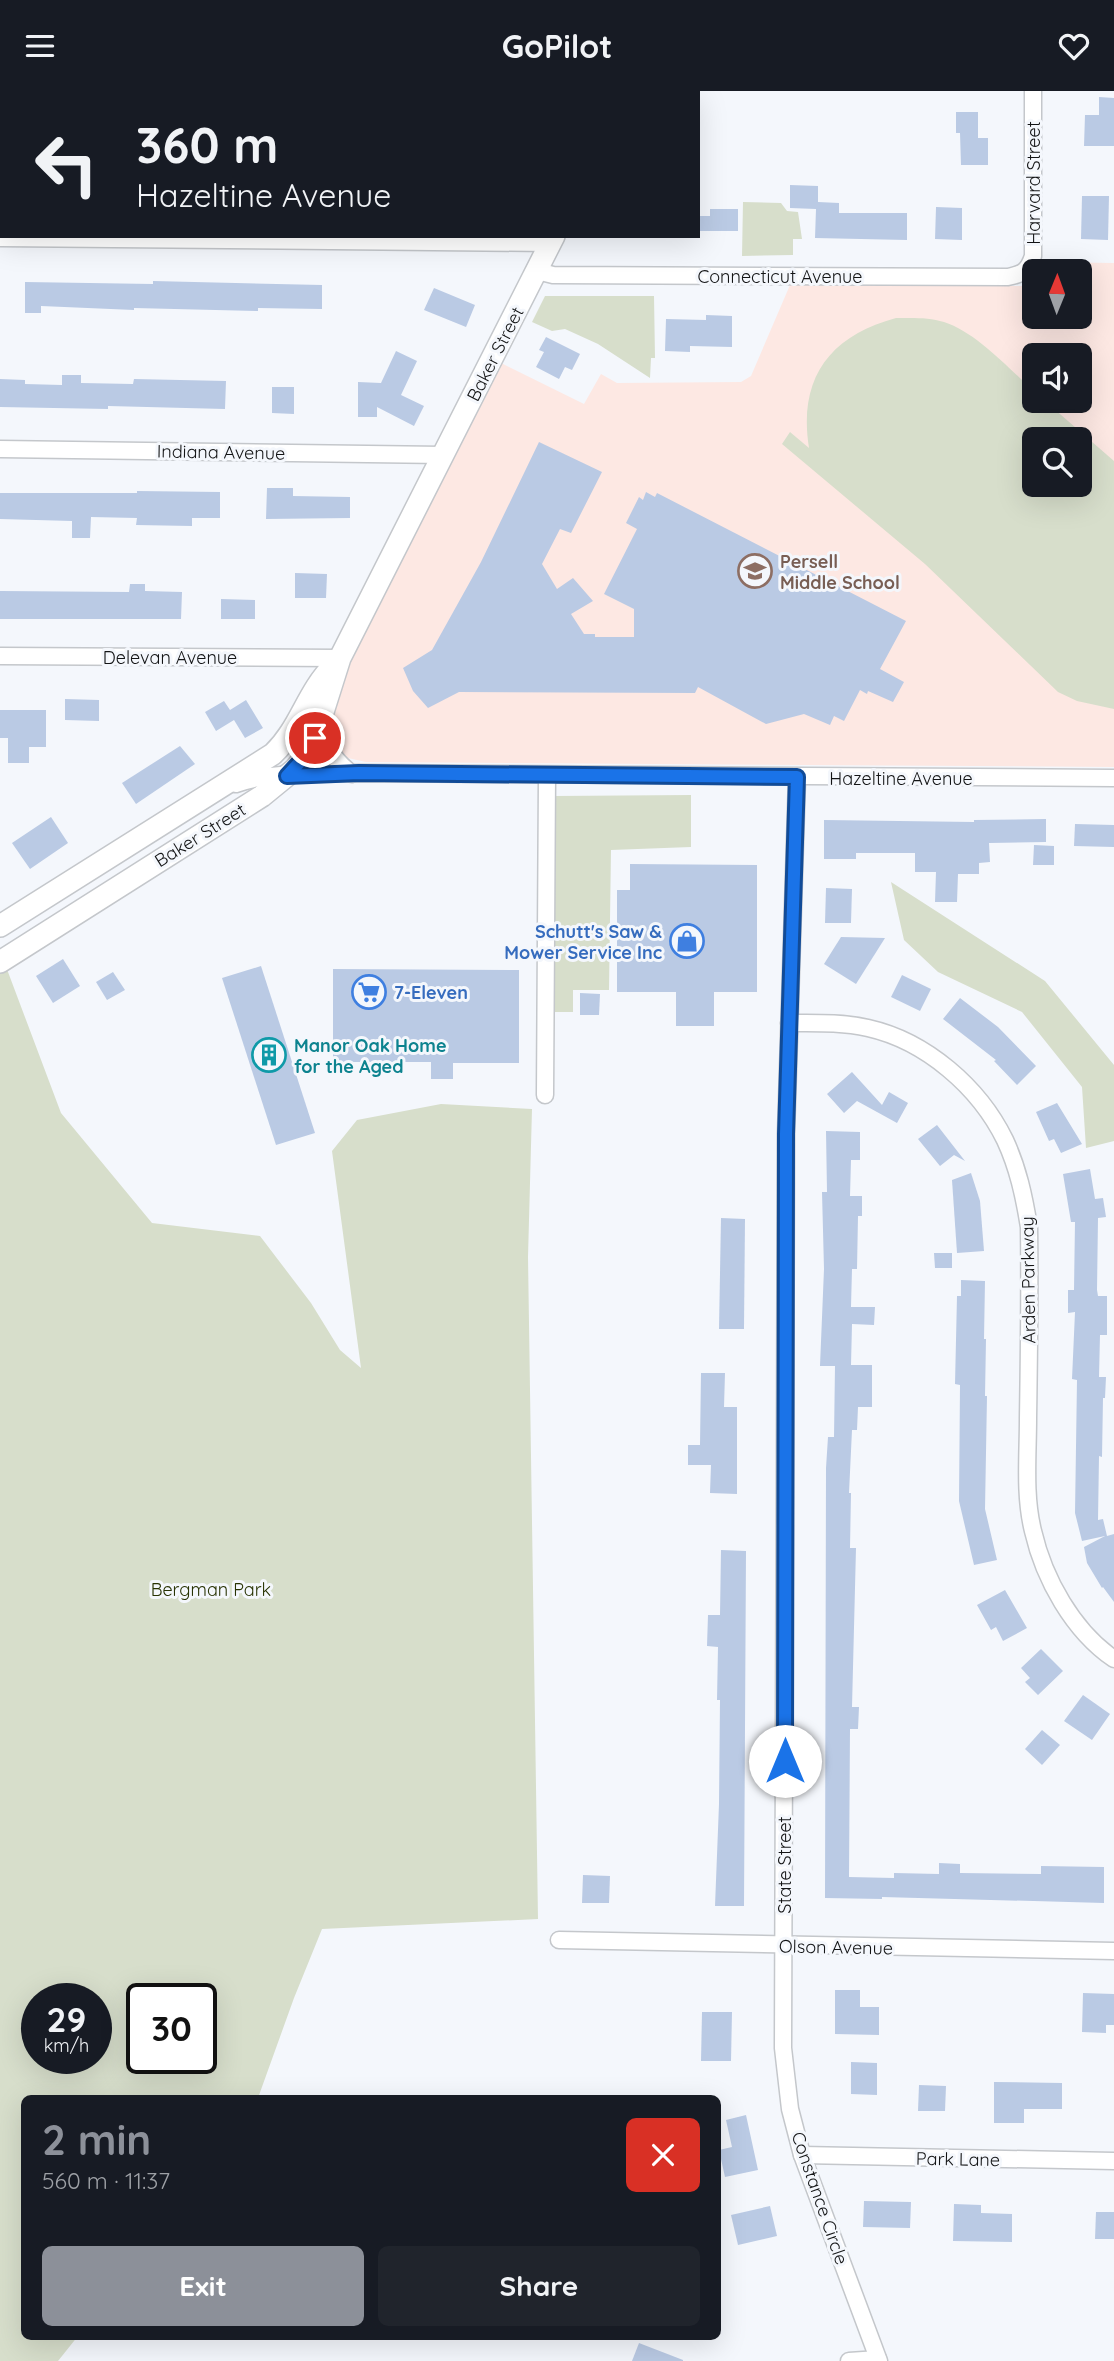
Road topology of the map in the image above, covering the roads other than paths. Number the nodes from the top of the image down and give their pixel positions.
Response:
1 (1033, 91) edge
2 (0, 238) edge
3 (552, 240) edge
4 (1032, 259) edge
5 (537, 271) junction
6 (1022, 274) edge
7 (0, 449) edge
8 (443, 455) junction
9 (0, 656) edge
10 (340, 658) junction
11 (322, 714) junction
12 (352, 773) junction
13 (287, 776) junction
14 (547, 776) junction
15 (797, 777) junction
16 (1114, 778) edge
17 (214, 792) junction
18 (0, 926) edge
19 (0, 962) edge
20 (789, 1023) junction
21 (545, 1095) dead end
22 (1114, 1659) edge
23 (559, 1940) dead end
24 (784, 1946) junction
25 (1114, 1951) edge
26 (802, 2155) junction
27 (1114, 2161) edge
28 (879, 2360) edge
29 (849, 2361) edge

1 - 4 street, Harvard Street
2 - 3 street
3 - 5 street, Baker Street
5 - 6 street, Connecticut Avenue
5 - 8 street, Baker Street
7 - 8 street, Indiana Avenue
8 - 10 street, Baker Street
9 - 10 street, Delevan Avenue
10 - 11 street, Baker Street
10 - 17 street, Baker Street
11 - 12 street
11 - 13 street, Baker Street
12 - 13 street, Hazeltine Avenue
12 - 14 street, Hazeltine Avenue
13 - 17 street, Hazeltine Avenue
13 - 19 street, Baker Street
14 - 15 street, Hazeltine Avenue
14 - 21 street
15 - 16 street, Hazeltine Avenue
15 - 20 street, State Street
17 - 18 street, Baker Street
20 - 22 street, Arden Parkway
20 - 24 street, State Street
23 - 24 street, Olson Avenue
24 - 25 street, Olson Avenue
24 - 26 street, Constance Circle
26 - 27 street, Park Lane
26 - 28 street, Constance Circle
28 - 29 street

